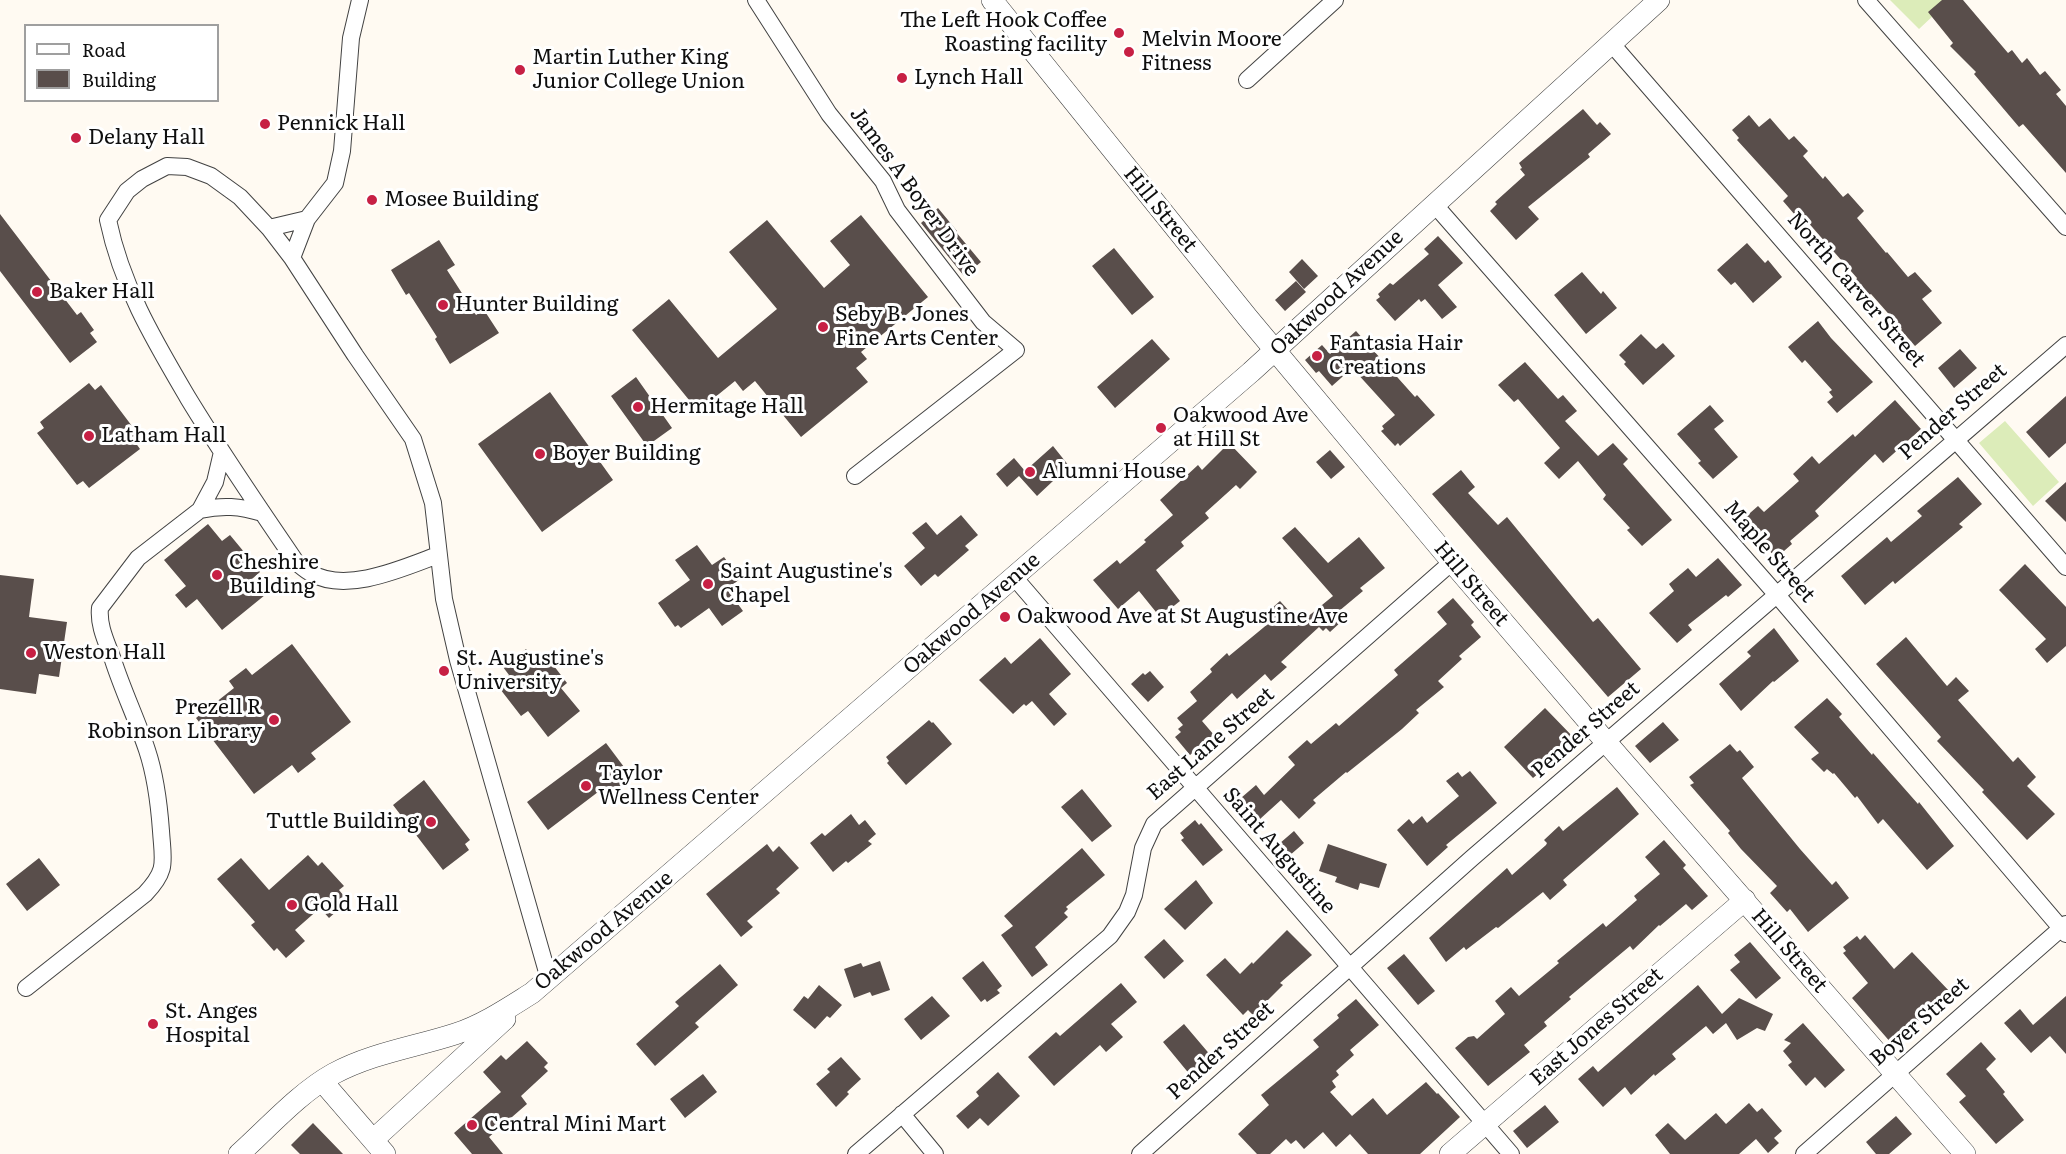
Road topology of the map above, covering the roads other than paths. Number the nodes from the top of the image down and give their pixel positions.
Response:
1 (360, 0) edge
2 (756, 0) edge
3 (992, 0) edge
4 (1335, 0) edge
5 (1659, 0) edge
6 (1866, 0) edge
7 (1611, 43) junction
8 (1247, 80) dead end
9 (1434, 204) junction
10 (307, 219) junction
11 (2066, 227) edge
12 (269, 228) junction
13 (292, 258) junction
14 (2066, 345) edge
15 (1275, 350) junction
16 (1956, 439) junction
17 (222, 452) junction
18 (855, 476) dead end
19 (200, 510) junction
20 (262, 513) junction
21 (438, 555) junction
22 (1452, 562) junction
23 (2066, 567) edge
24 (1014, 577) junction
25 (1777, 596) junction
26 (1606, 742) junction
27 (1194, 788) junction
28 (1745, 900) junction
29 (2064, 928) edge
30 (1349, 966) junction
31 (549, 978) junction
32 (26, 988) dead end
33 (532, 993) junction
34 (1895, 1074) junction
35 (322, 1082) junction
36 (902, 1114) junction
37 (1485, 1124) junction
38 (379, 1147) edge
39 (239, 1154) edge
40 (856, 1154) edge
41 (935, 1154) edge
42 (1140, 1154) edge
43 (1450, 1154) edge
44 (1511, 1154) edge
45 (1804, 1154) edge
46 (1965, 1154) edge

1 - 10 street
2 - 18 street, James A Boyer Drive
3 - 15 street, Hill Street
4 - 8 street
5 - 7 street, Oakwood Avenue
6 - 11 street
7 - 9 street, Oakwood Avenue
7 - 16 street, North Carver Street
9 - 15 street, Oakwood Avenue
9 - 25 street, Maple Street
10 - 12 street
10 - 13 street
12 - 13 street
12 - 17 street
13 - 21 street
14 - 16 street, Pender Street
15 - 22 street, Hill Street
15 - 24 street, Oakwood Avenue
16 - 23 street, North Carver Street
16 - 25 street, Pender Street
17 - 19 street
17 - 20 street
19 - 20 street
19 - 32 street
20 - 21 street
21 - 31 street
22 - 26 street, Hill Street
22 - 27 street, East Lane Street
24 - 27 street, Saint Augustine
24 - 31 street, Oakwood Avenue
25 - 26 street, Pender Street
25 - 29 street, Maple Street
26 - 28 street, Hill Street
26 - 30 street, Pender Street
27 - 30 street, Saint Augustine
27 - 36 street, East Lane Street
28 - 34 street, Hill Street
28 - 37 street, East Jones Street
29 - 34 street, Boyer Street
30 - 37 street, Saint Augustine
30 - 42 street, Pender Street
31 - 33 street, Oakwood Avenue
33 - 35 street, Oakwood Avenue
33 - 38 street
34 - 45 street, Boyer Street
34 - 46 street, Hill Street
35 - 38 street
35 - 39 street, Oakwood Avenue
36 - 40 street, East Lane Street
36 - 41 street
37 - 43 street, East Jones Street
37 - 44 street, Saint Augustine

